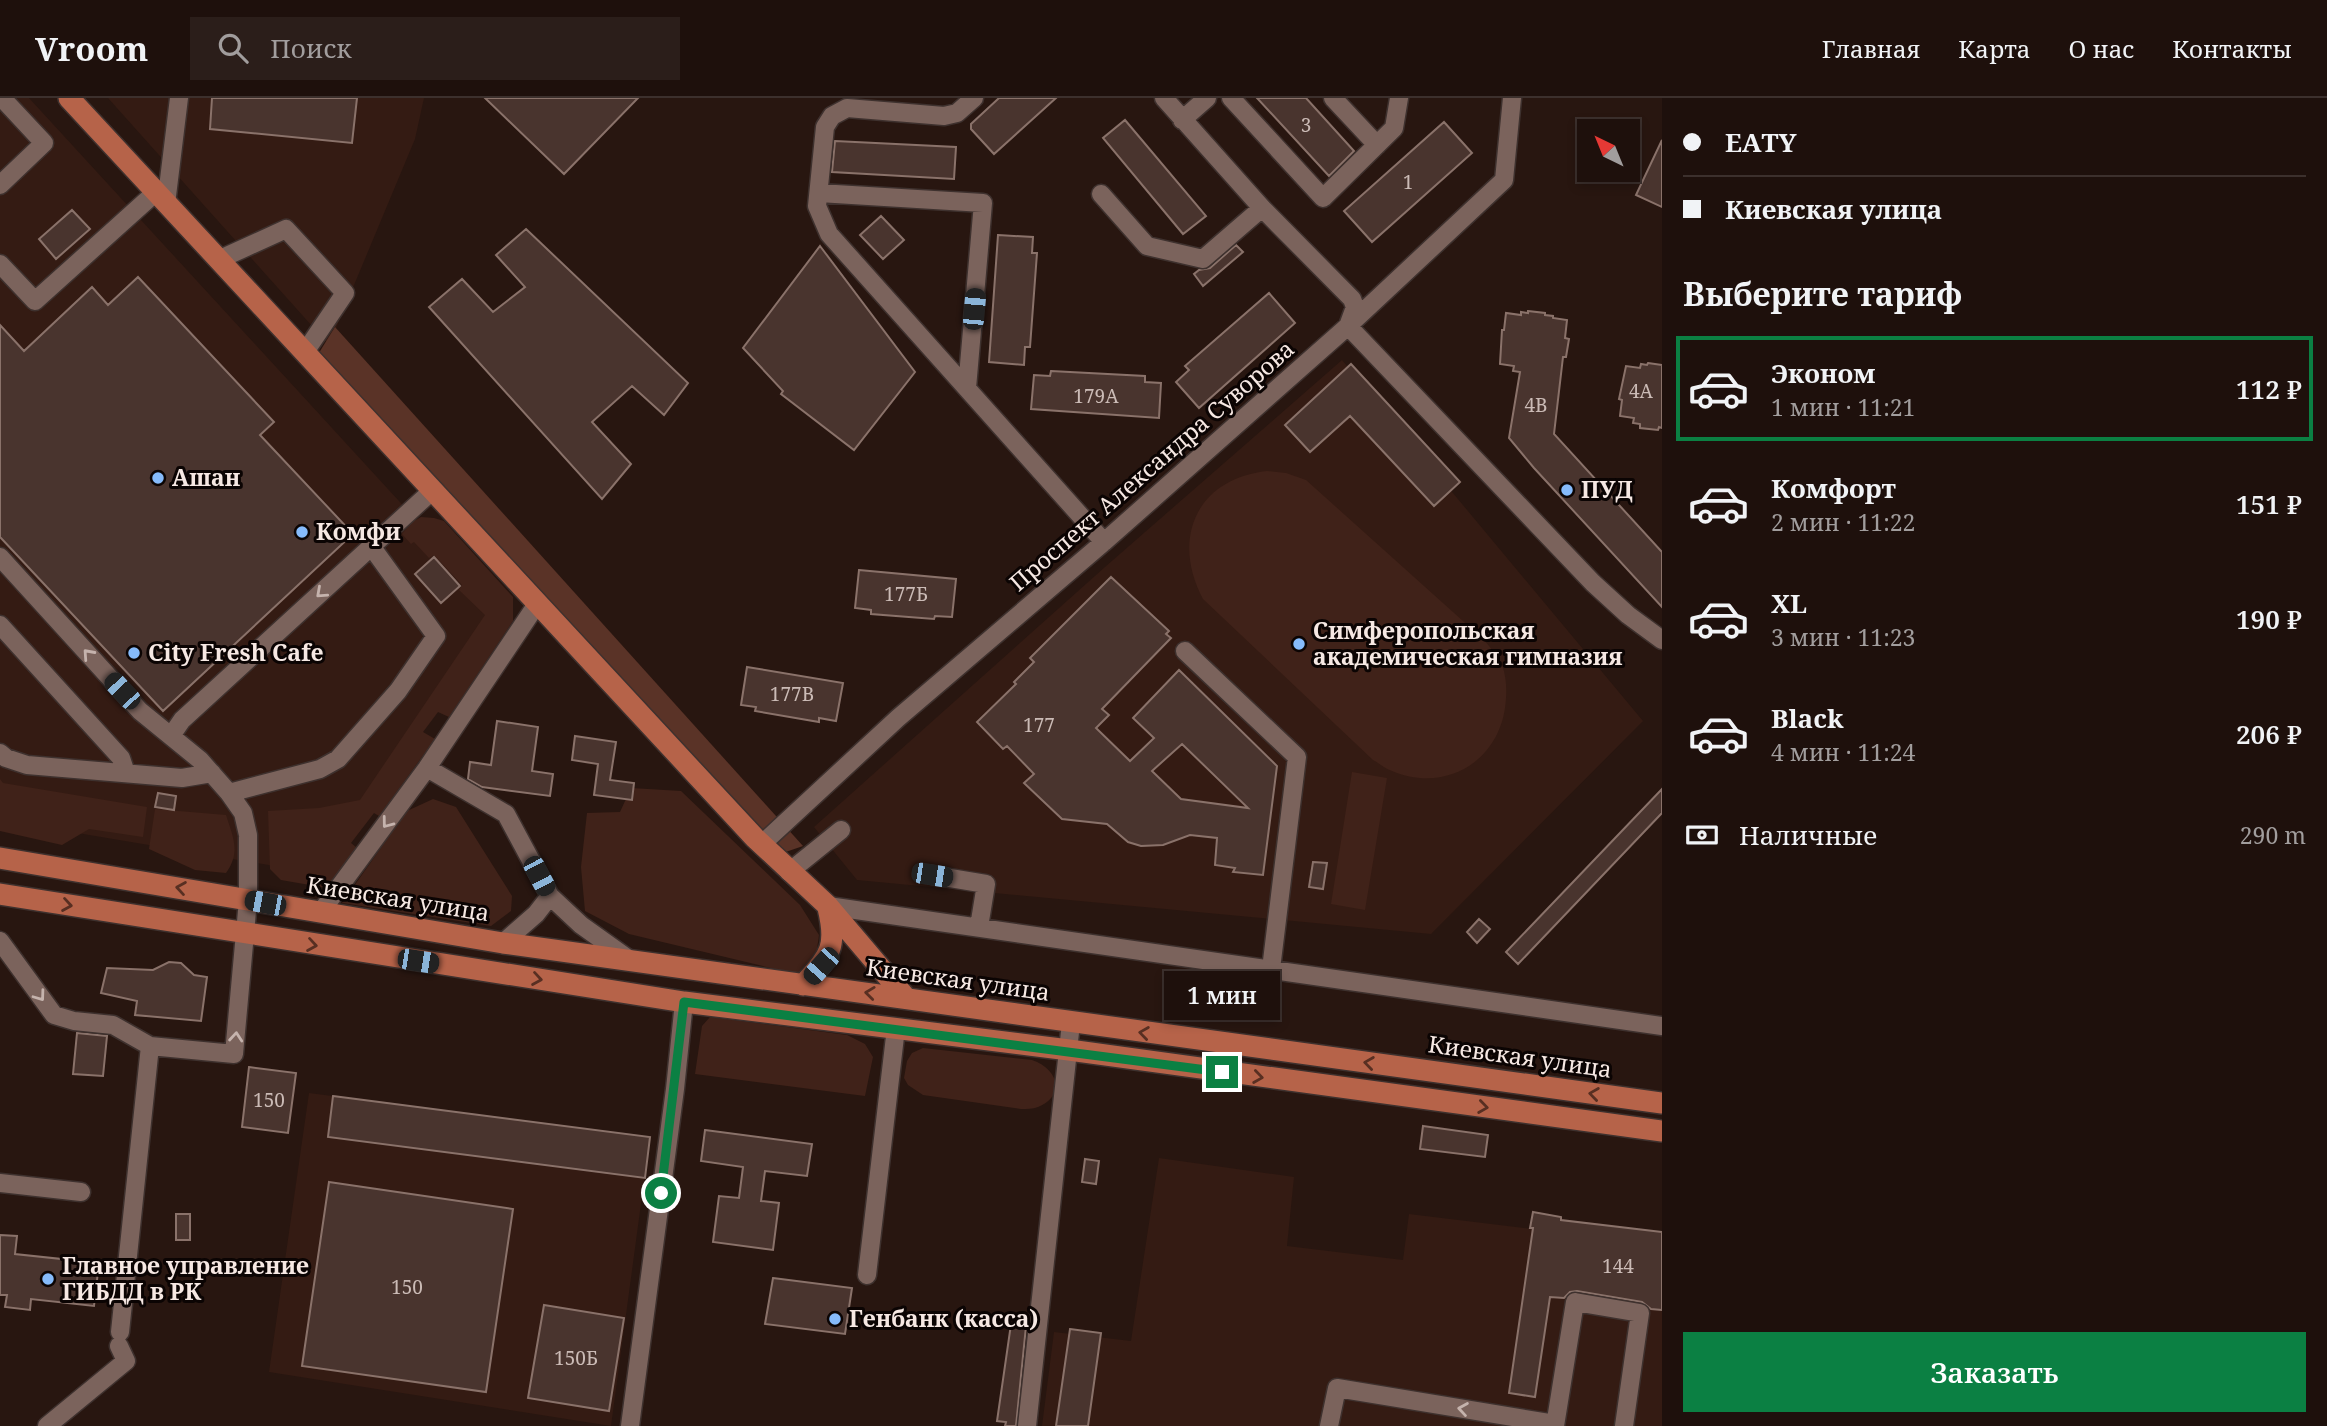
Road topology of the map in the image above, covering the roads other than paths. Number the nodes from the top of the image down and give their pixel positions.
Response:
1 (2, 98) edge
2 (69, 98) edge
3 (179, 98) edge
4 (974, 98) edge
5 (1164, 98) edge
6 (1207, 98) edge
7 (1231, 98) edge
8 (1333, 98) edge
9 (1399, 98) edge
10 (1512, 98) edge
11 (1182, 120) junction
12 (1377, 145) junction
13 (0, 185) edge
14 (819, 193) junction
15 (1101, 194) dead end
16 (161, 198) junction
17 (1262, 208) junction
18 (218, 260) junction
19 (0, 264) edge
20 (1348, 326) junction
21 (305, 352) junction
22 (967, 388) junction
23 (433, 490) junction
24 (1104, 542) junction
25 (371, 547) junction
26 (0, 557) edge
27 (537, 604) junction
28 (0, 625) edge
29 (1662, 640) edge
30 (1185, 651) dead end
31 (172, 736) junction
32 (0, 753) edge
33 (428, 768) junction
34 (212, 773) junction
35 (127, 774) junction
36 (229, 793) junction
37 (841, 830) dead end
38 (762, 844) junction
39 (0, 845) edge
40 (0, 858) edge
41 (22, 862) junction
42 (789, 872) junction
43 (932, 875) dead end
44 (0, 894) edge
45 (550, 896) junction
46 (248, 900) junction
47 (828, 906) junction
48 (320, 913) junction
49 (979, 927) junction
50 (244, 934) junction
51 (0, 941) edge
52 (503, 943) junction
53 (631, 961) junction
54 (1271, 970) junction
55 (803, 985) junction
56 (906, 998) junction
57 (684, 1002) junction
58 (1071, 1023) junction
59 (1662, 1026) edge
60 (896, 1028) junction
61 (150, 1046) junction
62 (1069, 1050) junction
63 (1662, 1103) edge
64 (1662, 1131) edge
65 (0, 1183) edge
66 (81, 1192) dead end
67 (867, 1275) dead end
68 (1555, 1425) edge
69 (47, 1426) edge
70 (630, 1426) edge
71 (1027, 1426) edge
72 (1329, 1426) edge
73 (1624, 1426) edge

1 - 13 street
2 - 16 main road
3 - 16 street
4 - 14 street
5 - 11 street
6 - 11 street
7 - 12 street
8 - 12 street
9 - 12 street
10 - 20 street, Проспект Александра Суворова
11 - 17 street
14 - 22 street
14 - 22 street
15 - 17 street
16 - 18 main road
16 - 19 street
17 - 20 street
18 - 21 main road
18 - 21 street
20 - 24 street, Проспект Александра Суворова
20 - 29 street
21 - 23 main road
22 - 24 street
23 - 25 street
23 - 27 main road
24 - 38 street, Проспект Александра Суворова
25 -> 31 street
25 - 36 street
31 -> 26 street
27 - 33 street
27 - 38 main road
28 - 35 street
30 - 54 street
31 - 34 street
32 - 35 street
33 - 45 street
33 -> 48 street
34 - 35 street
34 - 36 street
36 - 46 street
37 - 42 street
38 - 42 main road
39 - 41 street
40 - 41 main road, Киевская улица
46 -> 41 main road, Киевская улица
42 - 47 main road
43 - 49 street
44 -> 50 main road
45 - 52 street
45 - 53 street
46 - 48 main road, Киевская улица
46 - 50 street
47 - 49 street
47 - 55 main road
47 - 56 main road
48 - 52 main road, Киевская улица
49 - 54 street
50 -> 57 main road
61 -> 50 street
51 -> 61 street
52 - 53 main road, Киевская улица
53 - 55 main road, Киевская улица
54 - 59 street
56 -> 55 main road, Киевская улица
56 - 58 main road, Киевская улица
57 - 60 main road
57 - 70 street
58 - 62 street
63 -> 58 main road, Киевская улица
60 - 62 main road
60 - 67 street
61 - 69 street
62 -> 64 main road
62 - 71 street
65 - 66 street
68 -> 72 street
68 - 73 street

